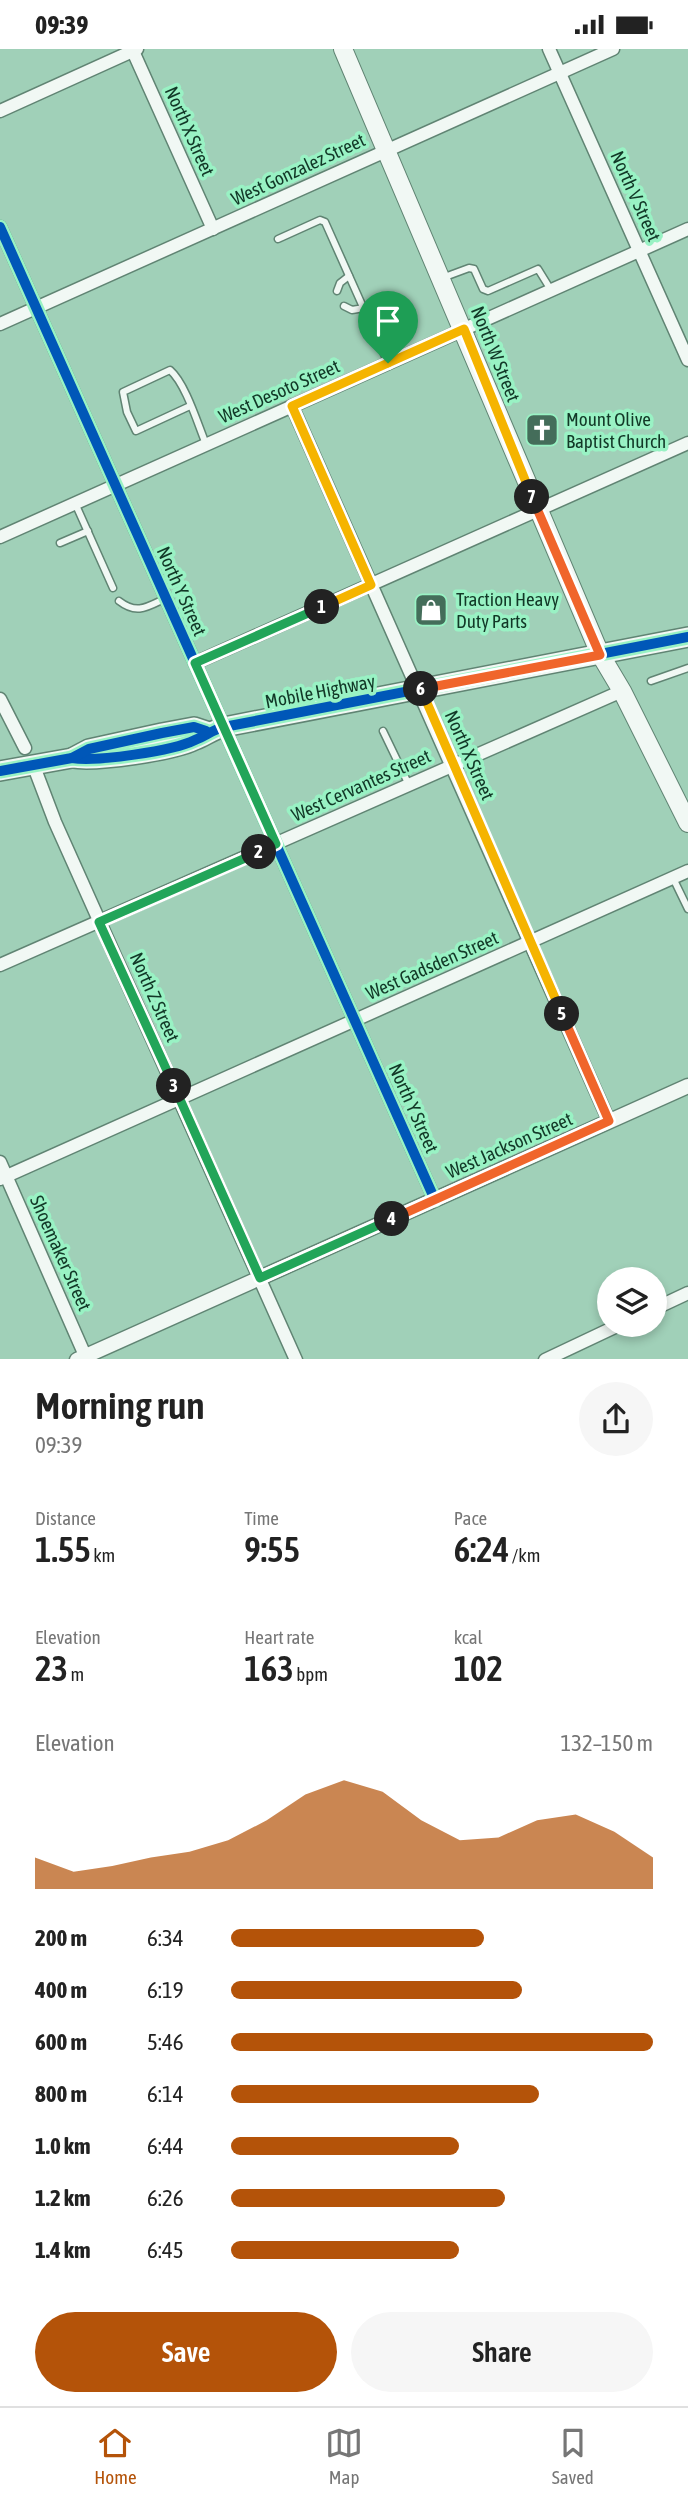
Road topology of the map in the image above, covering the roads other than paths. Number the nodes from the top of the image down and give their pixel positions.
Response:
1 (343, 49) edge
2 (549, 49) edge
3 (613, 49) edge
4 (134, 50) edge
5 (559, 73) junction
6 (0, 111) edge
7 (388, 149) junction
8 (0, 227) edge
9 (213, 229) junction
10 (688, 229) edge
11 (278, 239) dead end
12 (639, 250) junction
13 (349, 276) junction
14 (442, 278) junction
15 (551, 290) junction
16 (337, 291) dead end
17 (344, 306) dead end
18 (37, 308) junction
19 (364, 308) junction
20 (0, 324) edge
21 (464, 329) junction
22 (688, 360) edge
23 (388, 363) junction
24 (190, 406) junction
25 (292, 406) junction
26 (688, 443) edge
27 (206, 445) junction
28 (115, 485) junction
29 (75, 503) junction
30 (537, 510) junction
31 (88, 531) junction
32 (0, 537) edge
33 (60, 543) dead end
34 (371, 585) junction
35 (113, 589) dead end
36 (166, 598) junction
37 (119, 601) dead end
38 (684, 640) edge
39 (600, 655) junction
40 (195, 663) junction
41 (688, 668) edge
42 (651, 681) dead end
43 (420, 689) junction
44 (622, 691) junction
45 (0, 699) edge
46 (215, 729) junction
47 (383, 731) dead end
48 (29, 756) junction
49 (453, 765) junction
50 (0, 771) edge
51 (409, 785) junction
52 (683, 802) edge
53 (688, 823) edge
54 (276, 844) junction
55 (688, 871) edge
56 (673, 878) junction
57 (688, 909) edge
58 (99, 922) junction
59 (531, 943) junction
60 (0, 965) edge
61 (355, 1020) junction
62 (688, 1086) edge
63 (180, 1099) junction
64 (609, 1121) junction
65 (0, 1162) edge
66 (3, 1178) edge
67 (435, 1200) junction
68 (260, 1278) junction
69 (688, 1293) edge
70 (667, 1303) edge
71 (597, 1335) edge
72 (83, 1358) edge
73 (296, 1359) edge
74 (547, 1359) edge

1 - 7 main road, North W Street
2 - 5 street, North V Street
3 - 5 street, West Gonzalez Street
4 - 6 street
4 - 9 street, North X Street
5 - 7 street, West Gonzalez Street
5 - 12 street, North V Street
7 - 9 street, West Gonzalez Street
7 - 14 main road, North W Street
8 - 18 street, North Y Street
9 - 18 street, West Gonzalez Street
10 - 12 street, West Desoto Street
11 - 13 lane
12 - 15 street, West Desoto Street
12 - 22 street, North V Street
13 - 16 lane
13 - 19 lane
14 - 15 lane
14 - 21 main road, North W Street
15 - 21 street, West Desoto Street
17 - 19 lane
18 - 20 street, West Gonzalez Street
18 - 28 street, North Y Street
19 - 23 lane
21 - 23 street, West Desoto Street
21 - 30 main road, North W Street
23 - 25 street, West Desoto Street
24 - 24 lane
24 - 27 lane
25 - 27 street, West Desoto Street
25 - 34 street, North X Street
26 - 30 street
27 - 28 street, West Desoto Street
28 - 29 street, West Desoto Street
28 - 36 street, North Y Street
29 - 31 lane
29 - 32 street, West Desoto Street
30 - 34 street
30 - 39 main road, North W Street
31 - 33 lane
31 - 35 lane
34 - 40 street
34 - 43 street, North X Street
36 - 37 lane
36 - 40 street, North Y Street
38 - 39 main road, Mobile Highway
39 - 43 main road, Mobile Highway
39 - 44 main road, North W Street
40 - 46 street, North Y Street
41 - 42 lane
43 - 46 main road, Mobile Highway
43 - 49 street, North X Street
44 - 49 street, West Cervantes Street
44 - 52 main road, North W Street
45 - 48 street, North Z Street
46 - 48 main road, Mobile Highway
46 - 54 street, North Y Street
47 - 51 lane
48 - 50 main road, Mobile Highway
48 - 58 street, North Z Street
49 - 51 street, West Cervantes Street
49 - 59 street, North X Street
51 - 54 street, West Cervantes Street
52 - 53 main road, North W Street
54 - 58 street, West Cervantes Street
54 - 61 street, North Y Street
55 - 56 street, West Gadsden Street
56 - 57 lane
56 - 59 street, West Gadsden Street
58 - 60 street, West Cervantes Street
58 - 63 street, North Z Street
59 - 61 street, West Gadsden Street
59 - 64 street, North X Street
61 - 63 street, West Gadsden Street
61 - 67 street, North Y Street
62 - 64 street, West Jackson Street
63 - 66 street, West Gadsden Street
63 - 68 street, North Z Street
64 - 67 street, West Jackson Street
65 - 66 street, Shoemaker Street
66 - 72 street, Shoemaker Street
67 - 68 street, West Jackson Street
68 - 72 street, West Jackson Street
68 - 73 street, North Z Street
69 - 70 street
71 - 74 street

